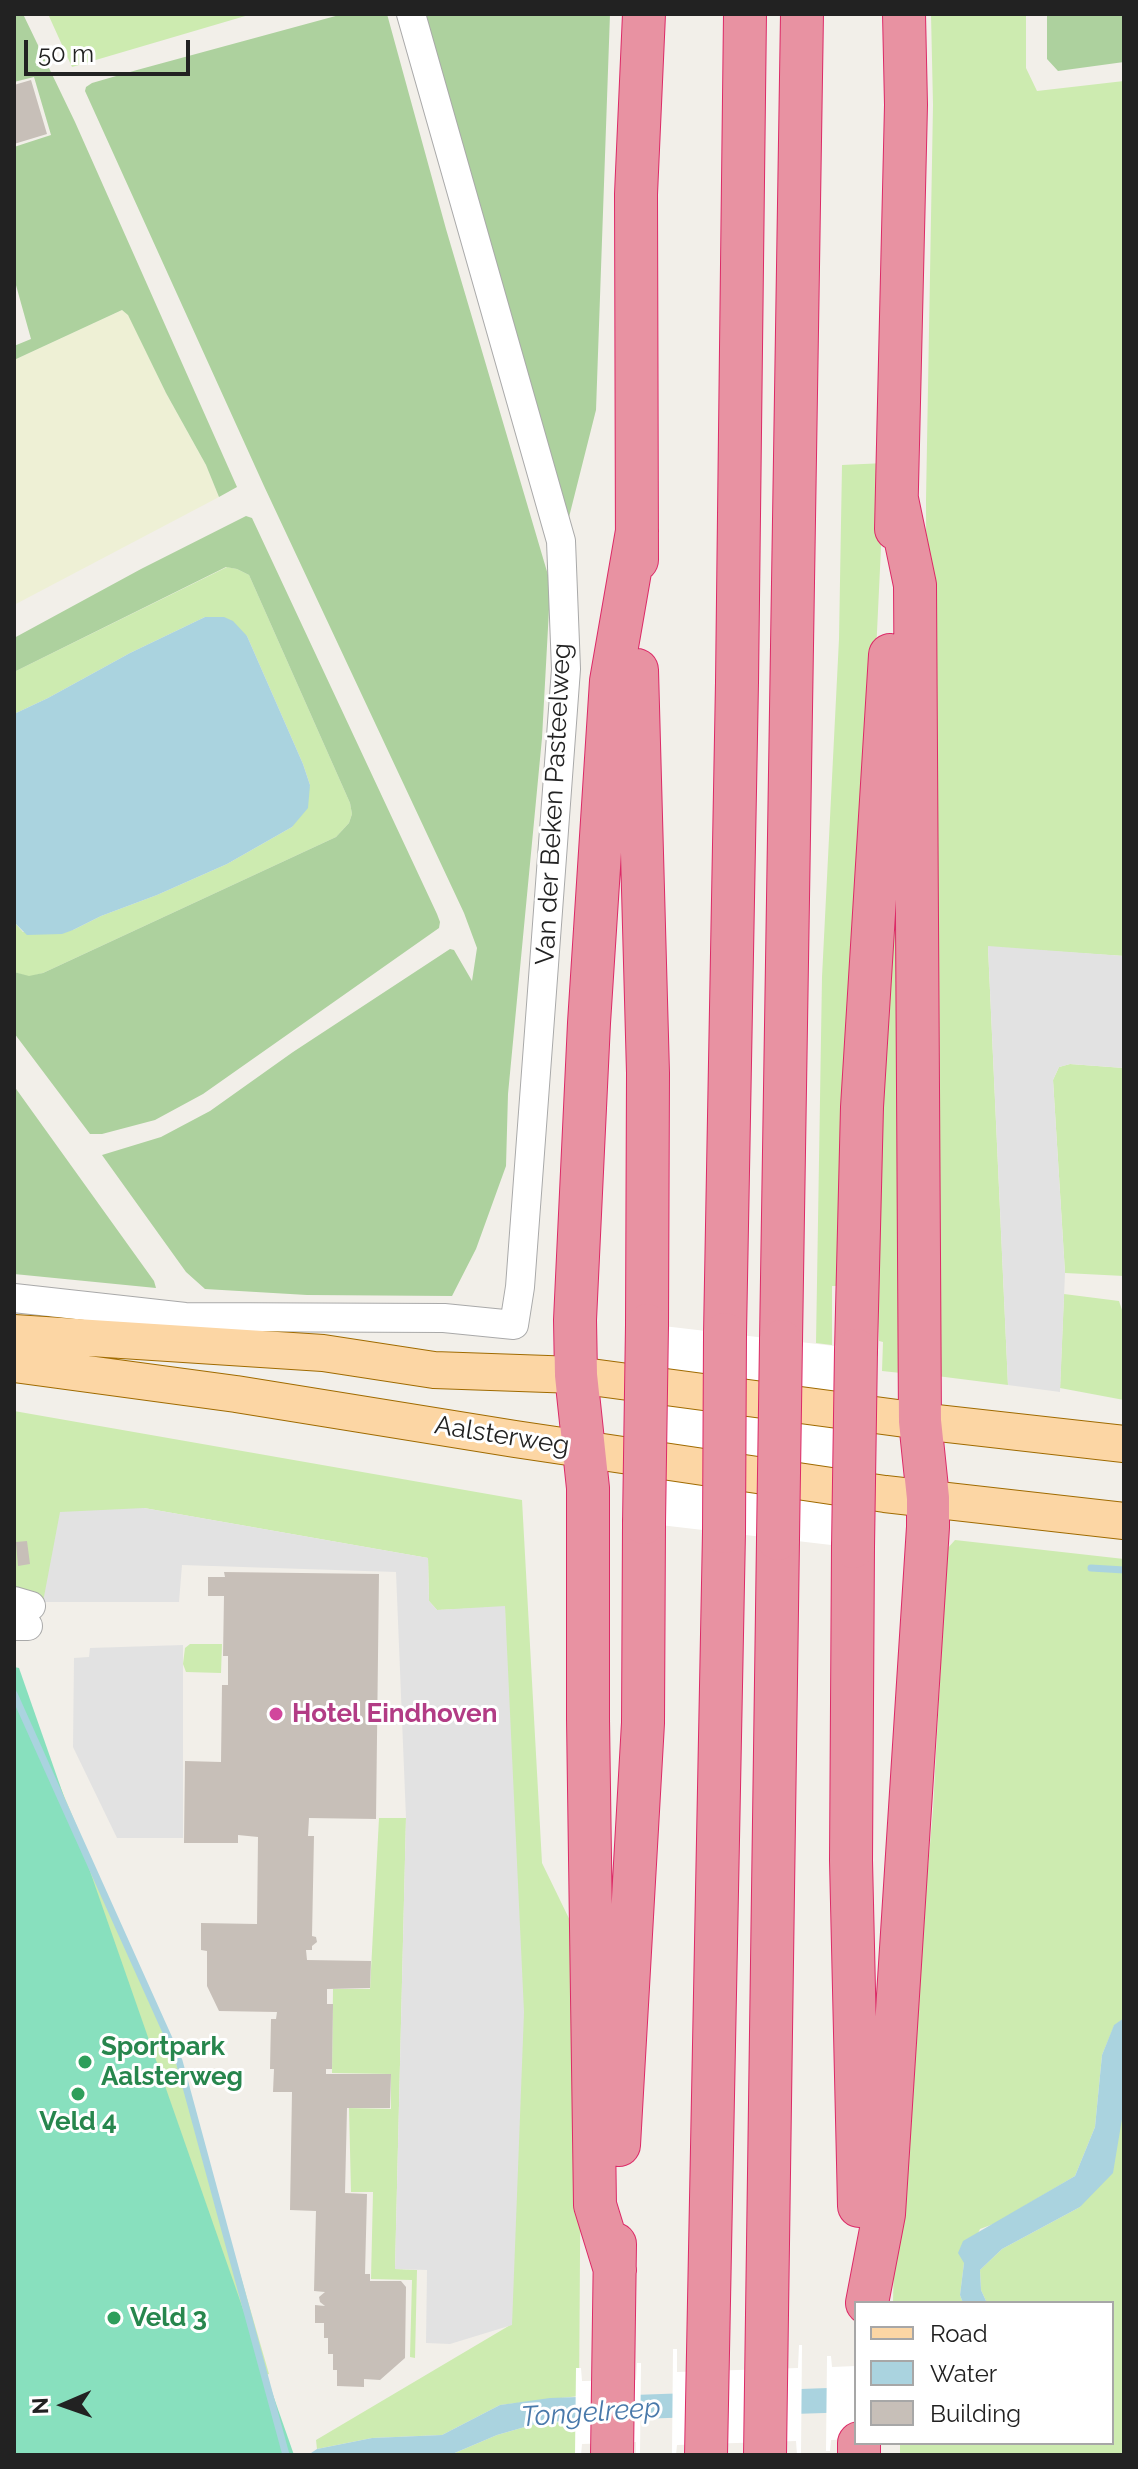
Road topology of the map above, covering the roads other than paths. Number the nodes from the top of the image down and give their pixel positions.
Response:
1 (411, 14) edge
2 (644, 14) edge
3 (745, 14) edge
4 (802, 14) edge
5 (904, 14) edge
6 (897, 499) junction
7 (637, 531) junction
8 (14, 1298) edge
9 (185, 1317) junction
10 (14, 1333) edge
11 (244, 1349) junction
12 (14, 1364) edge
13 (576, 1375) junction
14 (920, 1421) junction
15 (1124, 1444) edge
16 (584, 1449) junction
17 (928, 1498) junction
18 (1124, 1521) edge
19 (615, 2270) junction
20 (864, 2301) edge
21 (864, 2301) edge
22 (765, 2448) edge
23 (612, 2449) edge
24 (706, 2450) edge

1 - 9 street, Van der Beken Pasteelweg
2 - 7 highway
3 - 24 highway, bridge
4 - 22 highway, bridge
5 - 6 highway
6 - 14 highway
6 - 20 highway, bridge
7 - 13 highway
7 - 19 highway, bridge
8 - 9 street
9 - 11 street
10 - 11 main road
11 - 13 main road
12 - 16 main road, Aalsterweg
13 - 14 main road
13 - 16 highway
14 - 15 main road
14 - 17 highway
16 - 17 main road, Aalsterweg
16 - 19 highway
17 - 18 main road, Aalsterweg
17 - 21 highway
19 - 23 highway

